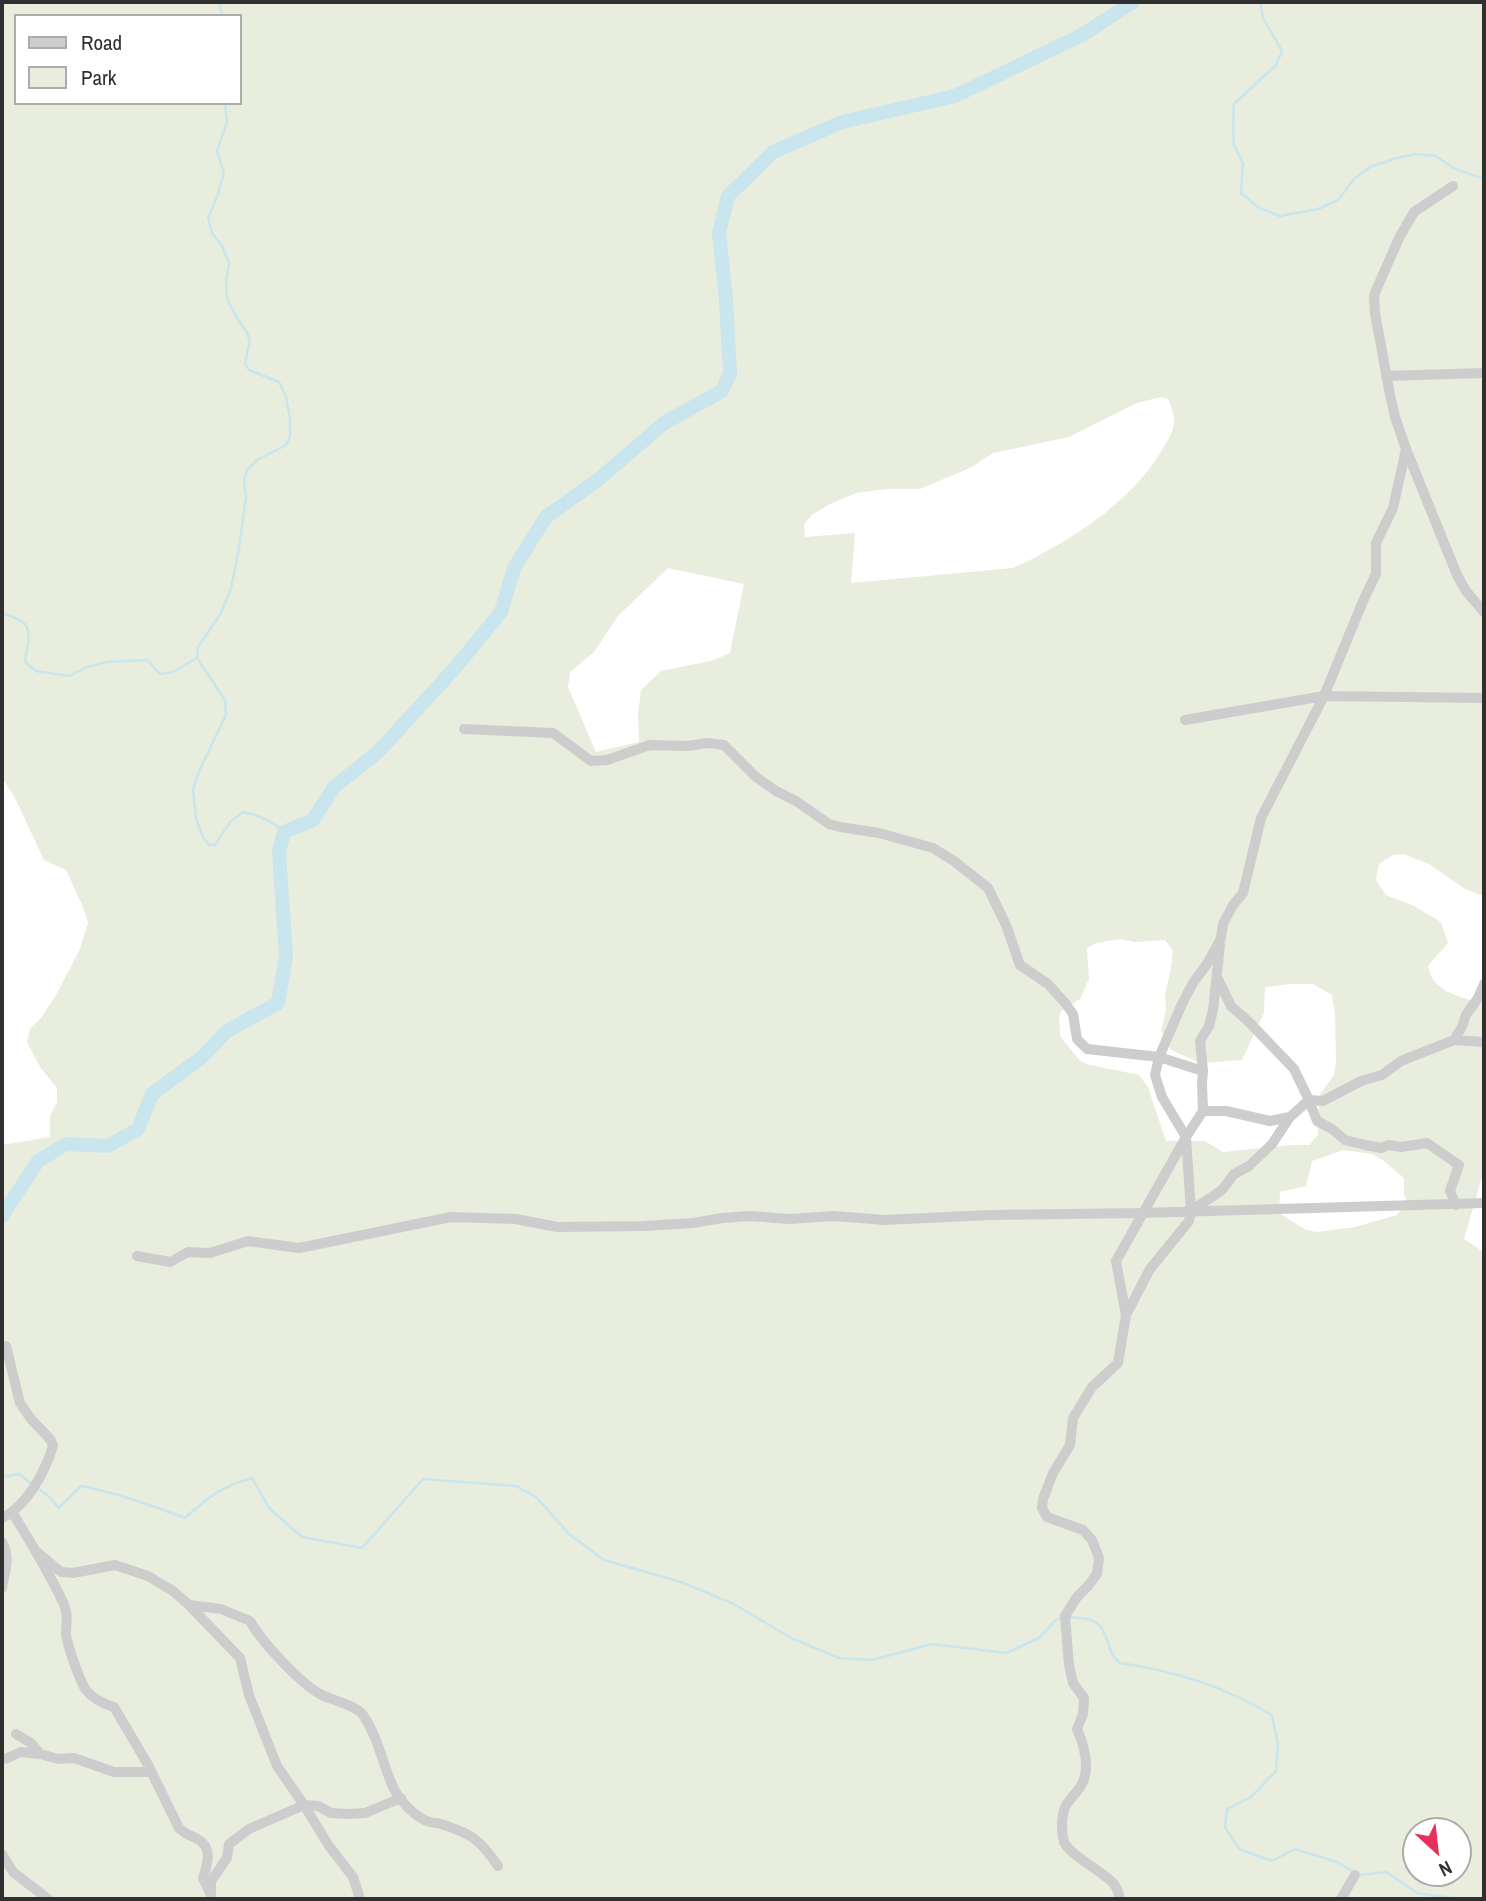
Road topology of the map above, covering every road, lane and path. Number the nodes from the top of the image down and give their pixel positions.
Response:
1 (1453, 186) dead end
2 (1484, 373) edge
3 (1387, 376) junction
4 (1406, 449) junction
5 (1484, 612) edge
6 (1324, 696) junction
7 (1484, 698) edge
8 (1185, 720) dead end
9 (464, 729) dead end
10 (1221, 938) junction
11 (1217, 979) junction
12 (1484, 984) edge
13 (1454, 1040) junction
14 (1484, 1042) edge
15 (1159, 1056) junction
16 (1203, 1071) junction
17 (1309, 1100) junction
18 (1203, 1111) junction
19 (1290, 1117) junction
20 (1186, 1137) junction
21 (1484, 1203) edge
22 (1456, 1205) junction
23 (1191, 1211) junction
24 (1142, 1213) junction
25 (137, 1256) dead end
26 (1126, 1315) junction
27 (6, 1346) dead end
28 (12, 1512) junction
29 (2, 1518) edge
30 (2, 1542) edge
31 (37, 1552) junction
32 (2, 1588) edge
33 (189, 1605) junction
34 (16, 1734) dead end
35 (40, 1754) junction
36 (2, 1759) edge
37 (150, 1772) junction
38 (401, 1798) junction
39 (304, 1805) junction
40 (2, 1854) edge
41 (498, 1866) dead end
42 (1354, 1875) dead end
43 (212, 1897) edge
44 (48, 1899) edge
45 (360, 1899) edge
46 (1120, 1899) edge
47 (1341, 1899) edge

1 - 3 street
2 - 3 street
3 - 4 street
4 - 5 street
4 - 6 street
6 - 7 street
6 - 8 street
6 - 10 street
9 - 15 street
10 - 11 street
10 - 15 street
11 - 16 street
11 - 17 street
12 - 13 street
13 - 14 street
13 - 17 street
15 - 16 street
15 - 20 street
16 - 18 street
17 - 19 street
17 - 22 street
18 - 19 street
18 - 20 street
19 - 23 street
20 - 23 street
20 - 24 street
21 - 22 street
22 - 23 street
23 - 24 street
23 - 26 street
24 - 25 street
24 - 26 street
26 - 46 street
27 - 28 street
28 - 29 street
28 - 31 street
30 - 32 street
31 - 33 street
31 - 37 street
33 - 38 street
33 - 39 street
34 - 35 street
35 - 36 street
35 - 37 street
37 - 43 street
38 - 39 street
38 - 41 street
39 - 43 street
39 - 45 street
40 - 44 street
42 - 47 street

